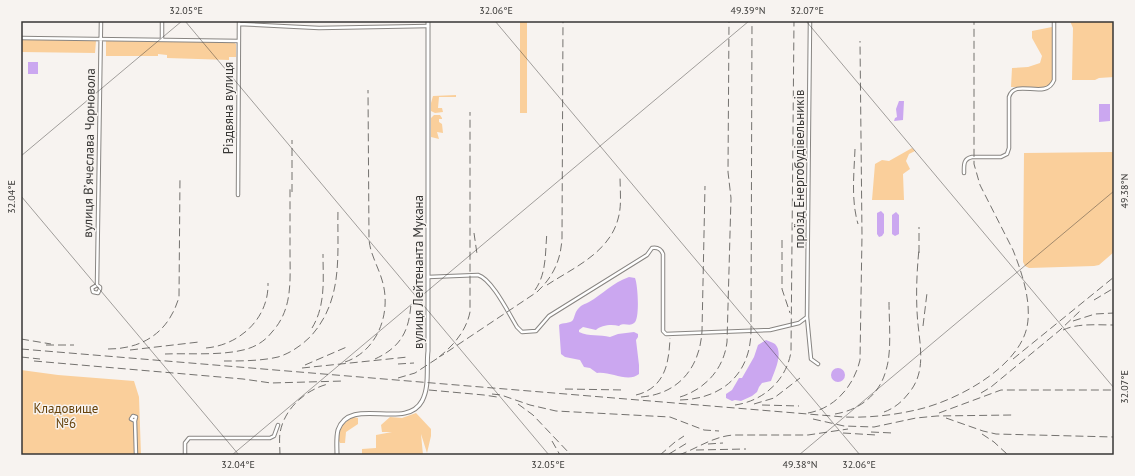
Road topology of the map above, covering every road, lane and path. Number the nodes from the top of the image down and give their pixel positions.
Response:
1 (101, 21) edge
2 (162, 21) edge
3 (428, 21) edge
4 (810, 21) edge
5 (1054, 21) edge
6 (239, 23) edge
7 (428, 26) junction
8 (21, 38) edge
9 (100, 40) junction
10 (162, 40) junction
11 (239, 41) junction
12 (964, 172) dead end
13 (238, 195) dead end
14 (427, 277) junction
15 (96, 285) dead end
16 (807, 317) junction
17 (818, 364) dead end
18 (134, 421) dead end
19 (278, 425) dead end
20 (136, 455) edge
21 (185, 455) edge
22 (337, 455) edge

1 - 9 street, вулиця Вʼячеслава Чорновола
2 - 10 street
3 - 7 main road, вулиця Лейтенанта Мукана
4 - 16 street, проїзд Енергобудівельників
5 - 12 street
6 - 7 street
6 - 11 street, Різдвяна вулиця
7 - 14 main road, вулиця Лейтенанта Мукана
8 - 9 street
9 - 10 street
9 - 15 street, вулиця Вʼячеслава Чорновола
10 - 11 street
11 - 13 street, Різдвяна вулиця
14 - 16 street
14 - 22 main road, вулиця Лейтенанта Мукана
16 - 17 street, проїзд Енергобудівельників
18 - 20 street
19 - 21 street

